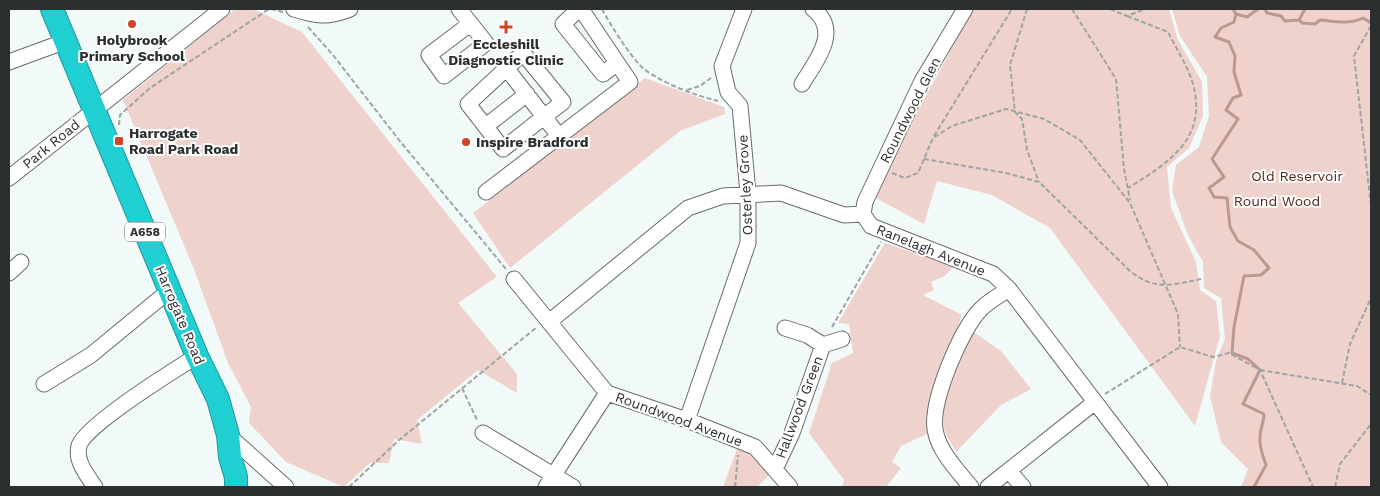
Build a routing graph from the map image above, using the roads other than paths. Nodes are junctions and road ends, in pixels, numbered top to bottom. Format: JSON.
{"nodes":[{"id":1,"x":52,"y":9,"type":"edge"},
{"id":2,"x":222,"y":9,"type":"edge"},
{"id":3,"x":350,"y":9,"type":"edge"},
{"id":4,"x":459,"y":9,"type":"edge"},
{"id":5,"x":580,"y":9,"type":"edge"},
{"id":6,"x":744,"y":9,"type":"edge"},
{"id":7,"x":813,"y":9,"type":"edge"},
{"id":8,"x":965,"y":9,"type":"edge"},
{"id":9,"x":289,"y":11,"type":"edge"},
{"id":10,"x":470,"y":24,"type":"dead end"},
{"id":11,"x":66,"y":41,"type":"junction"},
{"id":12,"x":9,"y":62,"type":"edge"},
{"id":13,"x":617,"y":63,"type":"junction"},
{"id":14,"x":507,"y":69,"type":"junction"},
{"id":15,"x":802,"y":84,"type":"dead end"},
{"id":16,"x":527,"y":94,"type":"junction"},
{"id":17,"x":94,"y":110,"type":"junction"},
{"id":18,"x":544,"y":117,"type":"junction"},
{"id":19,"x":486,"y":126,"type":"junction"},
{"id":20,"x":559,"y":136,"type":"junction"},
{"id":21,"x":9,"y":178,"type":"edge"},
{"id":22,"x":486,"y":192,"type":"dead end"},
{"id":23,"x":748,"y":194,"type":"junction"},
{"id":24,"x":863,"y":214,"type":"junction"},
{"id":25,"x":21,"y":262,"type":"dead end"},
{"id":26,"x":9,"y":273,"type":"edge"},
{"id":27,"x":514,"y":279,"type":"road end"},
{"id":28,"x":1009,"y":289,"type":"junction"},
{"id":29,"x":170,"y":290,"type":"junction"},
{"id":30,"x":548,"y":320,"type":"junction"},
{"id":31,"x":785,"y":328,"type":"dead end"},
{"id":32,"x":842,"y":339,"type":"dead end"},
{"id":33,"x":822,"y":345,"type":"junction"},
{"id":34,"x":197,"y":356,"type":"junction"},
{"id":35,"x":44,"y":384,"type":"dead end"},
{"id":36,"x":606,"y":393,"type":"junction"},
{"id":37,"x":1095,"y":402,"type":"junction"},
{"id":38,"x":687,"y":420,"type":"junction"},
{"id":39,"x":483,"y":433,"type":"road end"},
{"id":40,"x":228,"y":435,"type":"junction"},
{"id":41,"x":230,"y":457,"type":"junction"},
{"id":42,"x":775,"y":469,"type":"junction"},
{"id":43,"x":1009,"y":471,"type":"junction"},
{"id":44,"x":550,"y":481,"type":"edge"},
{"id":45,"x":95,"y":487,"type":"edge"},
{"id":46,"x":221,"y":487,"type":"edge"},
{"id":47,"x":236,"y":487,"type":"edge"},
{"id":48,"x":286,"y":487,"type":"edge"},
{"id":49,"x":573,"y":487,"type":"edge"},
{"id":50,"x":790,"y":487,"type":"edge"},
{"id":51,"x":971,"y":487,"type":"edge"},
{"id":52,"x":988,"y":487,"type":"edge"},
{"id":53,"x":1023,"y":487,"type":"edge"},
{"id":54,"x":1160,"y":487,"type":"edge"}],
"edges":[{"from":1,"to":11,"type":"highway","name":"Harrogate Road","number":"A658"},
{"from":2,"to":17,"type":"street","name":"Park Road"},
{"from":3,"to":9,"type":"street"},
{"from":4,"to":10,"type":"street"},
{"from":5,"to":13,"type":"street"},
{"from":5,"to":13,"type":"street"},
{"from":6,"to":23,"type":"street","name":"Osterley Grove"},
{"from":7,"to":15,"type":"street"},
{"from":8,"to":24,"type":"street","name":"Roundwood Glen"},
{"from":11,"to":12,"type":"street"},
{"from":11,"to":17,"type":"highway","name":"Harrogate Road","number":"A658"},
{"from":13,"to":20,"type":"street"},
{"from":14,"to":16,"type":"street"},
{"from":14,"to":18,"type":"street"},
{"from":14,"to":19,"type":"street"},
{"from":16,"to":18,"type":"street"},
{"from":16,"to":19,"type":"street"},
{"from":17,"to":21,"type":"street","name":"Park Road"},
{"from":17,"to":29,"type":"highway","name":"Harrogate Road","number":"A658"},
{"from":18,"to":19,"type":"street"},
{"from":18,"to":20,"type":"street"},
{"from":20,"to":22,"type":"street"},
{"from":23,"to":24,"type":"street","name":"Ranelagh Avenue"},
{"from":23,"to":30,"type":"street","name":"Ranelagh Avenue"},
{"from":23,"to":38,"type":"street","name":"Osterley Grove"},
{"from":24,"to":28,"type":"street","name":"Ranelagh Avenue"},
{"from":25,"to":26,"type":"street"},
{"from":27,"to":30,"type":"street","name":"Roundwood Avenue"},
{"from":28,"to":37,"type":"street","name":"Ranelagh Avenue"},
{"from":28,"to":51,"type":"street"},
{"from":29,"to":34,"type":"highway","name":"Harrogate Road","number":"A658"},
{"from":29,"to":35,"type":"street"},
{"from":30,"to":36,"type":"street","name":"Roundwood Avenue"},
{"from":31,"to":33,"type":"street","name":"Hallwood Green"},
{"from":32,"to":33,"type":"street","name":"Hallwood Green"},
{"from":33,"to":42,"type":"street","name":"Hallwood Green"},
{"from":34,"to":40,"type":"highway","name":"Harrogate Road","number":"A658"},
{"from":34,"to":45,"type":"street"},
{"from":36,"to":38,"type":"street","name":"Roundwood Avenue"},
{"from":36,"to":44,"type":"street"},
{"from":37,"to":43,"type":"street"},
{"from":37,"to":54,"type":"street","name":"Ranelagh Avenue"},
{"from":38,"to":42,"type":"street","name":"Roundwood Avenue"},
{"from":39,"to":44,"type":"street"},
{"from":40,"to":41,"type":"highway","name":"Harrogate Road","number":"A658"},
{"from":40,"to":48,"type":"street"},
{"from":41,"to":46,"type":"highway","name":"Harrogate Road","number":"A658"},
{"from":41,"to":47,"type":"highway","name":"Harrogate Road","number":"A658"},
{"from":42,"to":50,"type":"street","name":"Roundwood Avenue"},
{"from":43,"to":52,"type":"street"},
{"from":43,"to":53,"type":"street"},
{"from":44,"to":49,"type":"street"}]}
